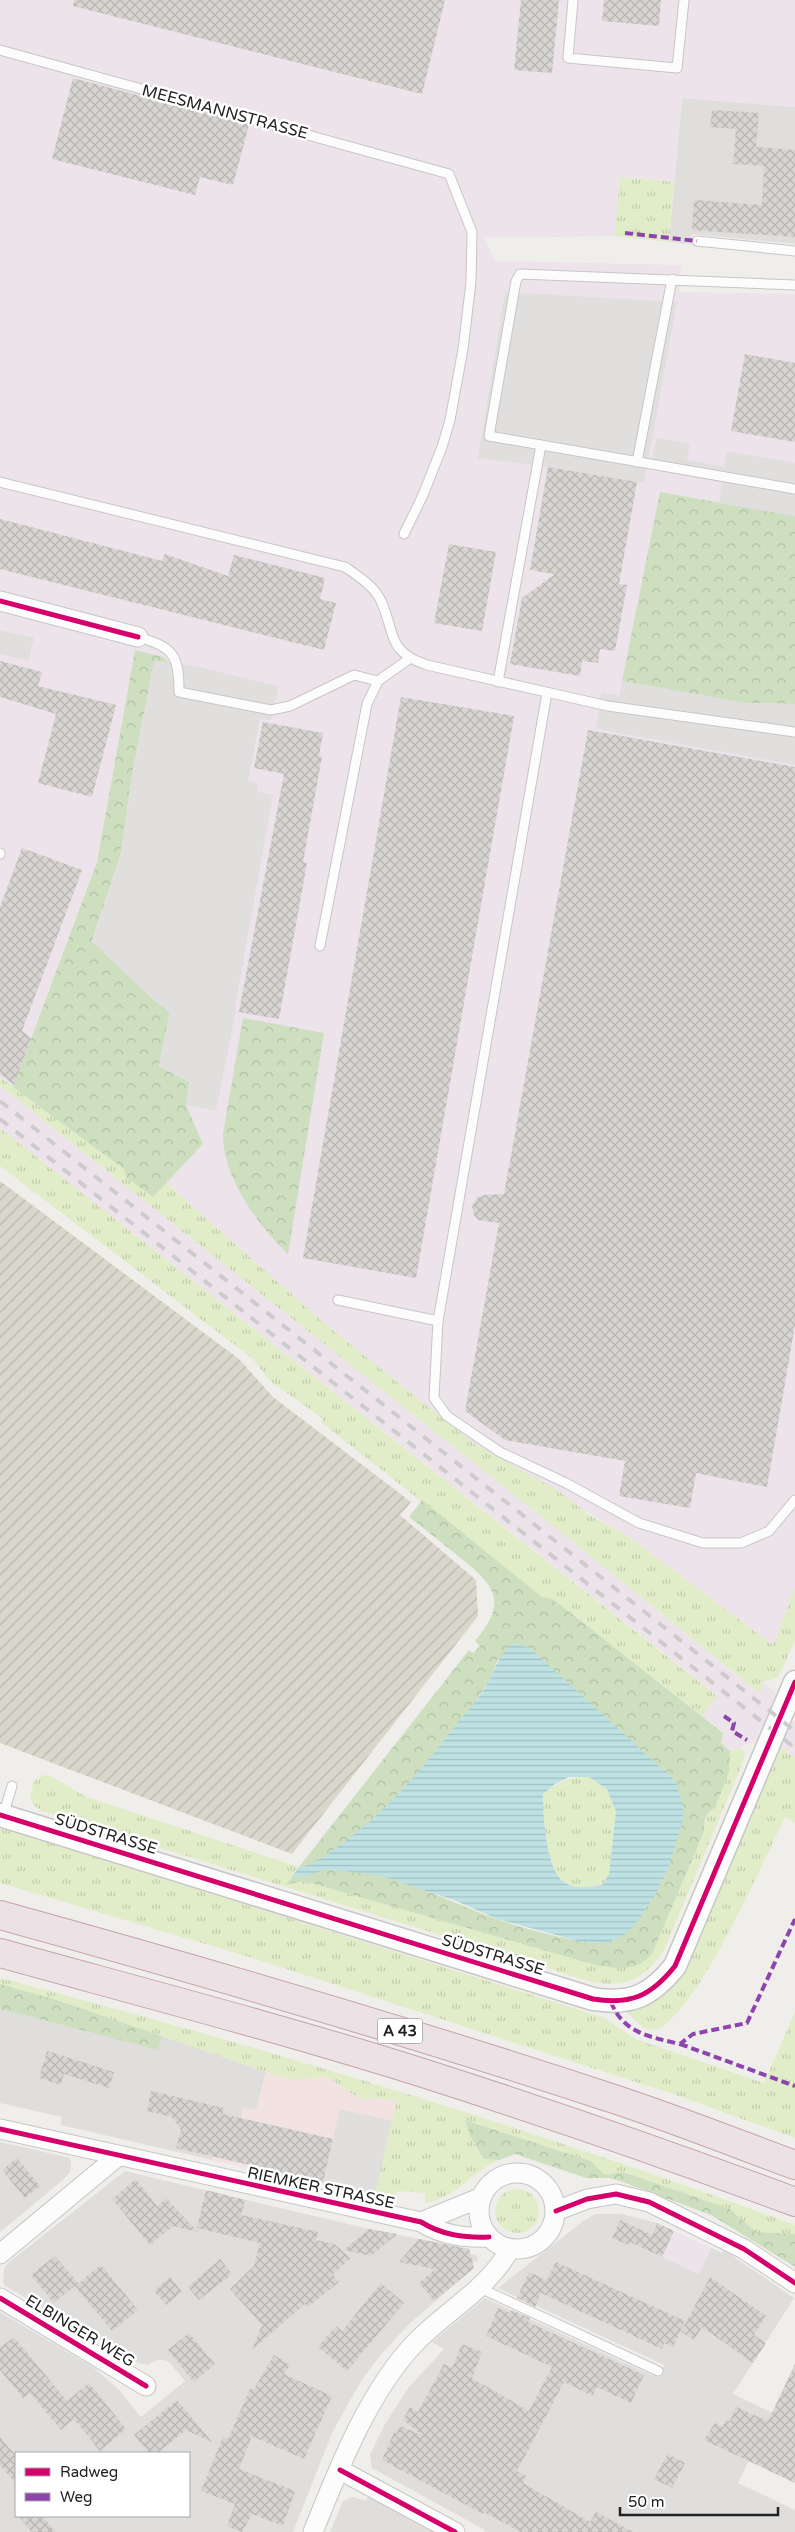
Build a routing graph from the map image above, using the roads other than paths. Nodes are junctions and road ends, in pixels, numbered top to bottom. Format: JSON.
{"nodes":[{"id":1,"x":573,"y":0,"type":"edge"},
{"id":2,"x":684,"y":0,"type":"edge"},
{"id":3,"x":0,"y":50,"type":"edge"},
{"id":4,"x":697,"y":241,"type":"dead end"},
{"id":5,"x":795,"y":251,"type":"edge"},
{"id":6,"x":672,"y":279,"type":"junction"},
{"id":7,"x":795,"y":285,"type":"edge"},
{"id":8,"x":541,"y":445,"type":"junction"},
{"id":9,"x":636,"y":462,"type":"junction"},
{"id":10,"x":0,"y":482,"type":"edge"},
{"id":11,"x":795,"y":488,"type":"edge"},
{"id":12,"x":404,"y":534,"type":"dead end"},
{"id":13,"x":0,"y":600,"type":"edge"},
{"id":14,"x":138,"y":637,"type":"joint"},
{"id":15,"x":409,"y":659,"type":"junction"},
{"id":16,"x":378,"y":681,"type":"junction"},
{"id":17,"x":498,"y":682,"type":"junction"},
{"id":18,"x":547,"y":693,"type":"junction"},
{"id":19,"x":795,"y":732,"type":"edge"},
{"id":20,"x":320,"y":946,"type":"dead end"},
{"id":21,"x":338,"y":1300,"type":"dead end"},
{"id":22,"x":438,"y":1321,"type":"junction"},
{"id":23,"x":795,"y":1500,"type":"edge"},
{"id":24,"x":795,"y":1682,"type":"edge"},
{"id":25,"x":12,"y":1786,"type":"dead end"},
{"id":26,"x":2,"y":1816,"type":"edge"},
{"id":27,"x":0,"y":1916,"type":"edge"},
{"id":28,"x":0,"y":1953,"type":"edge"},
{"id":29,"x":0,"y":2129,"type":"edge"},
{"id":30,"x":117,"y":2157,"type":"junction"},
{"id":31,"x":795,"y":2164,"type":"edge"},
{"id":32,"x":482,"y":2197,"type":"junction"},
{"id":33,"x":795,"y":2202,"type":"edge"},
{"id":34,"x":556,"y":2211,"type":"junction"},
{"id":35,"x":421,"y":2222,"type":"junction"},
{"id":36,"x":489,"y":2237,"type":"junction"},
{"id":37,"x":510,"y":2249,"type":"junction"},
{"id":38,"x":0,"y":2254,"type":"edge"},
{"id":39,"x":795,"y":2283,"type":"edge"},
{"id":40,"x":480,"y":2288,"type":"junction"},
{"id":41,"x":0,"y":2298,"type":"edge"},
{"id":42,"x":658,"y":2371,"type":"dead end"},
{"id":43,"x":146,"y":2386,"type":"dead end"},
{"id":44,"x":340,"y":2470,"type":"junction"},
{"id":45,"x":313,"y":2532,"type":"edge"},
{"id":46,"x":455,"y":2532,"type":"edge"}],
"edges":[{"from":1,"to":2,"type":"lane"},
{"from":3,"to":12,"type":"lane","name":"MEESMANNSTRASSE"},
{"from":4,"to":5,"type":"lane"},
{"from":6,"to":7,"type":"lane"},
{"from":6,"to":8,"type":"lane"},
{"from":6,"to":9,"type":"lane"},
{"from":8,"to":9,"type":"lane"},
{"from":8,"to":17,"type":"lane"},
{"from":9,"to":11,"type":"lane"},
{"from":10,"to":15,"type":"lane"},
{"from":13,"to":14,"type":"street"},
{"from":14,"to":16,"type":"lane"},
{"from":15,"to":16,"type":"lane"},
{"from":15,"to":17,"type":"lane"},
{"from":16,"to":20,"type":"lane"},
{"from":17,"to":18,"type":"lane"},
{"from":18,"to":19,"type":"lane"},
{"from":18,"to":22,"type":"lane"},
{"from":21,"to":22,"type":"lane"},
{"from":22,"to":23,"type":"lane"},
{"from":24,"to":26,"type":"street","name":"SÜDSTRASSE"},
{"from":25,"to":26,"type":"lane"},
{"from":27,"to":31,"type":"highway","number":"A 43"},
{"from":28,"to":33,"type":"highway","number":"A 43"},
{"from":29,"to":30,"type":"street","name":"RIEMKER STRASSE"},
{"from":30,"to":35,"type":"street","name":"RIEMKER STRASSE"},
{"from":30,"to":38,"type":"street"},
{"from":32,"to":34,"type":"street"},
{"from":32,"to":35,"type":"street"},
{"from":32,"to":36,"type":"street"},
{"from":34,"to":37,"type":"street"},
{"from":34,"to":39,"type":"street"},
{"from":35,"to":36,"type":"street","name":"RIEMKER STRASSE"},
{"from":36,"to":37,"type":"street"},
{"from":37,"to":40,"type":"street"},
{"from":40,"to":42,"type":"lane"},
{"from":40,"to":44,"type":"street"},
{"from":41,"to":43,"type":"street","name":"ELBINGER WEG"},
{"from":44,"to":45,"type":"street"},
{"from":44,"to":46,"type":"street"}]}
